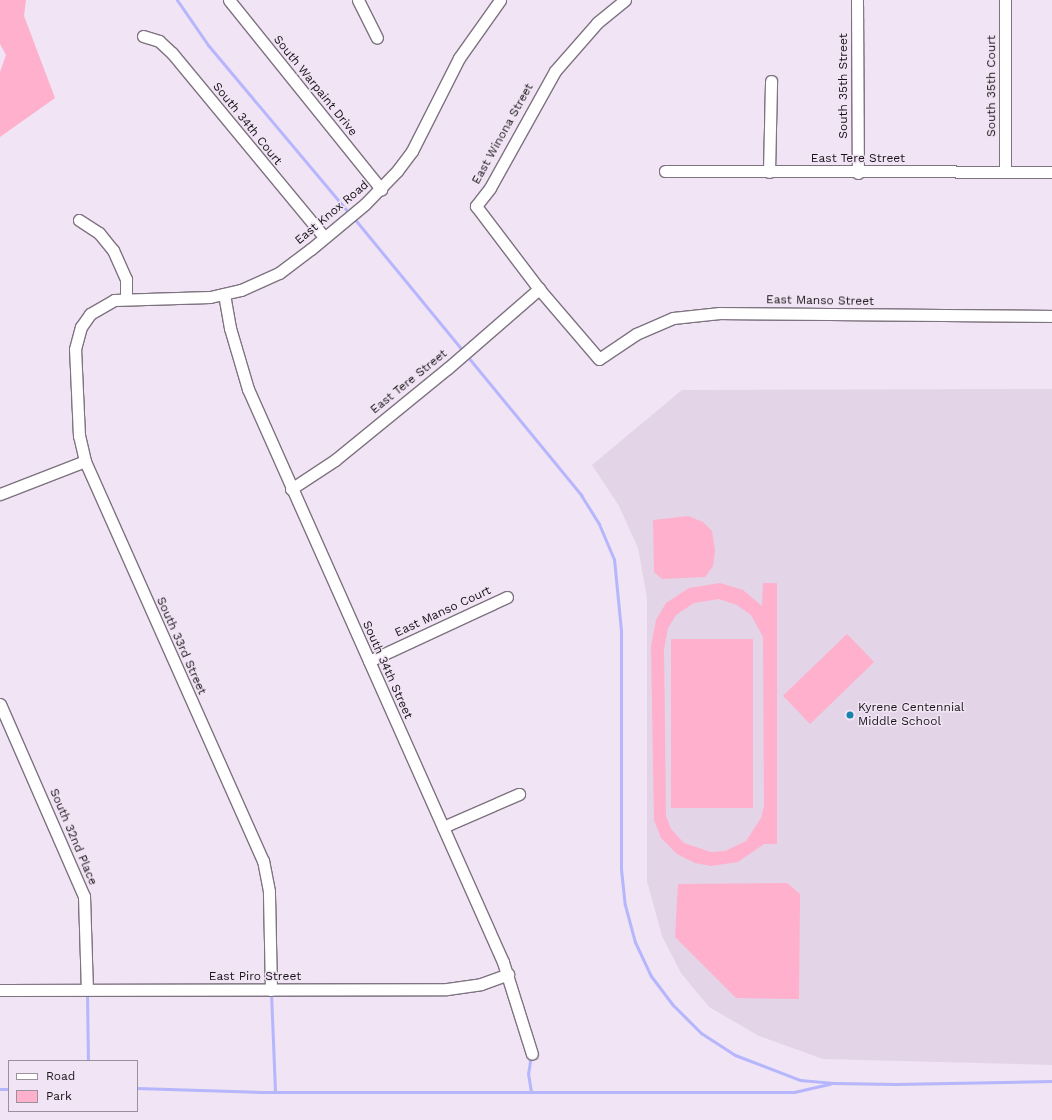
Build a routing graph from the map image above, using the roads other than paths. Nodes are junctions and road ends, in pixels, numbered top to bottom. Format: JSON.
{"nodes":[{"id":1,"x":229,"y":0,"type":"edge"},
{"id":2,"x":358,"y":0,"type":"edge"},
{"id":3,"x":500,"y":0,"type":"edge"},
{"id":4,"x":625,"y":0,"type":"edge"},
{"id":5,"x":857,"y":0,"type":"edge"},
{"id":6,"x":1005,"y":0,"type":"edge"},
{"id":7,"x":142,"y":36,"type":"dead end"},
{"id":8,"x":377,"y":38,"type":"dead end"},
{"id":9,"x":771,"y":81,"type":"dead end"},
{"id":10,"x":664,"y":171,"type":"dead end"},
{"id":11,"x":769,"y":172,"type":"junction"},
{"id":12,"x":1005,"y":172,"type":"junction"},
{"id":13,"x":1052,"y":172,"type":"edge"},
{"id":14,"x":858,"y":173,"type":"junction"},
{"id":15,"x":381,"y":189,"type":"junction"},
{"id":16,"x":78,"y":220,"type":"dead end"},
{"id":17,"x":324,"y":237,"type":"junction"},
{"id":18,"x":539,"y":289,"type":"junction"},
{"id":19,"x":224,"y":294,"type":"junction"},
{"id":20,"x":126,"y":298,"type":"junction"},
{"id":21,"x":90,"y":314,"type":"joint"},
{"id":22,"x":1052,"y":316,"type":"edge"},
{"id":23,"x":85,"y":461,"type":"junction"},
{"id":24,"x":291,"y":489,"type":"junction"},
{"id":25,"x":0,"y":494,"type":"edge"},
{"id":26,"x":507,"y":597,"type":"dead end"},
{"id":27,"x":369,"y":661,"type":"junction"},
{"id":28,"x":0,"y":704,"type":"edge"},
{"id":29,"x":519,"y":794,"type":"dead end"},
{"id":30,"x":443,"y":827,"type":"junction"},
{"id":31,"x":508,"y":974,"type":"junction"},
{"id":32,"x":87,"y":989,"type":"junction"},
{"id":33,"x":0,"y":990,"type":"edge"},
{"id":34,"x":271,"y":990,"type":"junction"},
{"id":35,"x":532,"y":1054,"type":"dead end"}],
"edges":[{"from":1,"to":15,"type":"street","name":"South Warpaint Drive"},
{"from":2,"to":8,"type":"street"},
{"from":3,"to":15,"type":"street","name":"East Knox Road"},
{"from":4,"to":18,"type":"street","name":"East Winona Street"},
{"from":5,"to":14,"type":"street","name":"South 35th Street"},
{"from":6,"to":12,"type":"street","name":"South 35th Court"},
{"from":7,"to":17,"type":"street","name":"South 34th Court"},
{"from":9,"to":11,"type":"street"},
{"from":10,"to":11,"type":"street","name":"East Tere Street"},
{"from":11,"to":14,"type":"street","name":"East Tere Street"},
{"from":12,"to":13,"type":"street","name":"East Tere Street"},
{"from":12,"to":14,"type":"street","name":"East Tere Street"},
{"from":15,"to":17,"type":"street","name":"East Knox Road"},
{"from":16,"to":20,"type":"street"},
{"from":17,"to":19,"type":"street","name":"East Knox Road"},
{"from":18,"to":22,"type":"street","name":"East Manso Street"},
{"from":18,"to":24,"type":"street","name":"East Tere Street"},
{"from":19,"to":20,"type":"street","name":"East Knox Road"},
{"from":19,"to":24,"type":"street","name":"South 34th Street"},
{"from":20,"to":21,"type":"street","name":"East Knox Road"},
{"from":21,"to":23,"type":"street","name":"South 33rd Street"},
{"from":23,"to":25,"type":"street"},
{"from":23,"to":34,"type":"street","name":"South 33rd Street"},
{"from":24,"to":27,"type":"street","name":"South 34th Street"},
{"from":26,"to":27,"type":"street","name":"East Manso Court"},
{"from":27,"to":30,"type":"street","name":"South 34th Street"},
{"from":28,"to":32,"type":"street","name":"South 32nd Place"},
{"from":29,"to":30,"type":"street"},
{"from":30,"to":31,"type":"street","name":"South 34th Street"},
{"from":31,"to":34,"type":"street","name":"East Piro Street"},
{"from":31,"to":35,"type":"street","name":"South 34th Street"},
{"from":32,"to":33,"type":"street","name":"East Piro Street"},
{"from":32,"to":34,"type":"street","name":"East Piro Street"}]}
